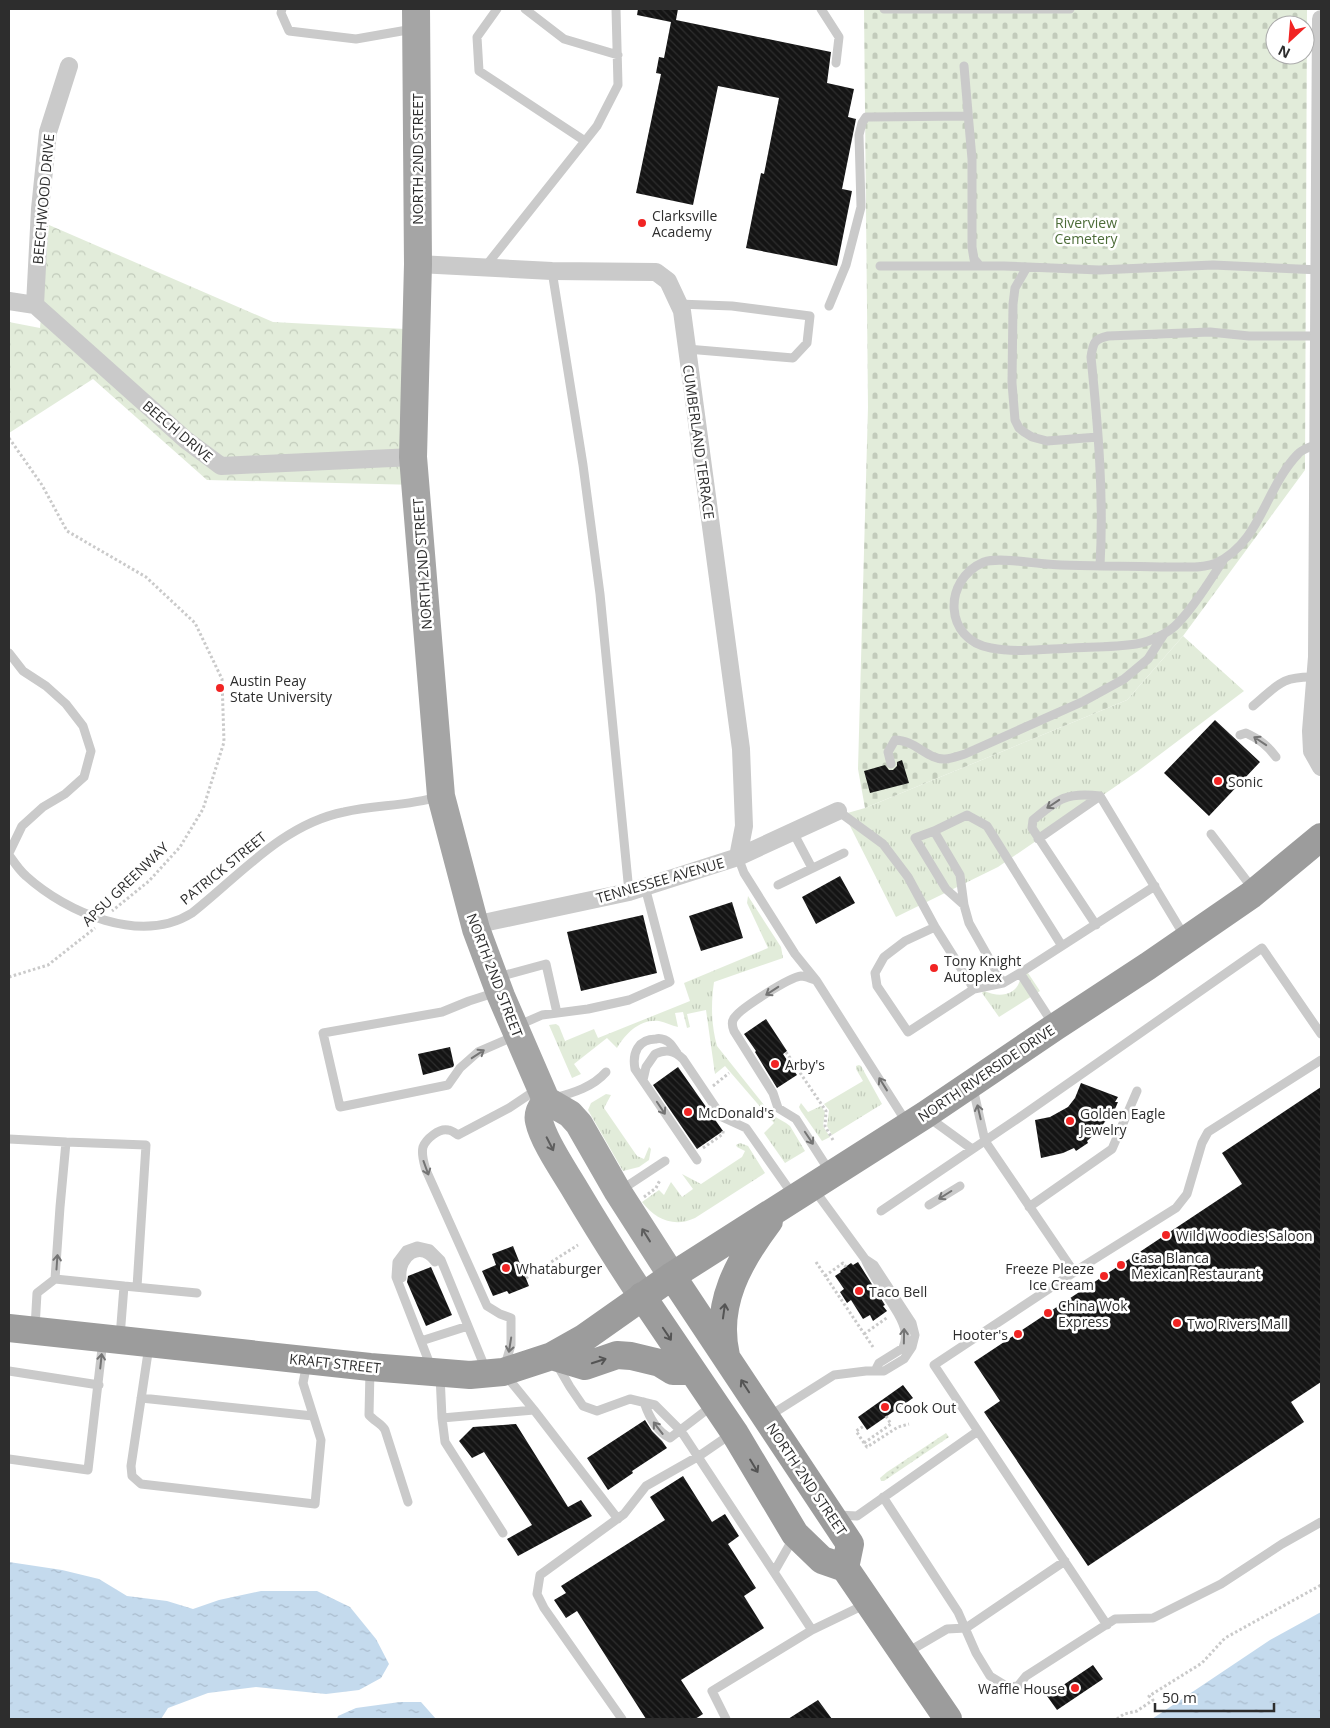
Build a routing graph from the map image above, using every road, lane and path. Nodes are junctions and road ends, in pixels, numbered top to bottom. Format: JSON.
{"nodes":[{"id":1,"x":282,"y":9,"type":"edge"},
{"id":2,"x":497,"y":9,"type":"edge"},
{"id":3,"x":526,"y":9,"type":"edge"},
{"id":4,"x":616,"y":9,"type":"edge"},
{"id":5,"x":821,"y":9,"type":"edge"},
{"id":6,"x":884,"y":9,"type":"edge"},
{"id":7,"x":1070,"y":9,"type":"edge"},
{"id":8,"x":416,"y":19,"type":"edge"},
{"id":9,"x":1321,"y":19,"type":"edge"},
{"id":10,"x":618,"y":55,"type":"junction"},
{"id":11,"x":836,"y":63,"type":"dead end"},
{"id":12,"x":69,"y":66,"type":"dead end"},
{"id":13,"x":964,"y":66,"type":"dead end"},
{"id":14,"x":968,"y":116,"type":"junction"},
{"id":15,"x":585,"y":141,"type":"junction"},
{"id":16,"x":418,"y":264,"type":"junction"},
{"id":17,"x":880,"y":266,"type":"dead end"},
{"id":18,"x":980,"y":266,"type":"junction"},
{"id":19,"x":1026,"y":267,"type":"junction"},
{"id":20,"x":484,"y":268,"type":"junction"},
{"id":21,"x":1320,"y":270,"type":"junction"},
{"id":22,"x":552,"y":271,"type":"junction"},
{"id":23,"x":9,"y":301,"type":"edge"},
{"id":24,"x":678,"y":304,"type":"junction"},
{"id":25,"x":35,"y":305,"type":"junction"},
{"id":26,"x":829,"y":306,"type":"dead end"},
{"id":27,"x":1319,"y":336,"type":"junction"},
{"id":28,"x":687,"y":349,"type":"junction"},
{"id":29,"x":1320,"y":369,"type":"edge"},
{"id":30,"x":1098,"y":437,"type":"junction"},
{"id":31,"x":9,"y":438,"type":"edge"},
{"id":32,"x":1318,"y":444,"type":"junction"},
{"id":33,"x":414,"y":457,"type":"junction"},
{"id":34,"x":1224,"y":559,"type":"junction"},
{"id":35,"x":1100,"y":566,"type":"junction"},
{"id":36,"x":1164,"y":634,"type":"junction"},
{"id":37,"x":9,"y":653,"type":"edge"},
{"id":38,"x":1315,"y":677,"type":"junction"},
{"id":39,"x":1253,"y":706,"type":"dead end"},
{"id":40,"x":1240,"y":735,"type":"dead end"},
{"id":41,"x":1276,"y":757,"type":"dead end"},
{"id":42,"x":891,"y":764,"type":"dead end"},
{"id":43,"x":1321,"y":767,"type":"edge"},
{"id":44,"x":441,"y":796,"type":"junction"},
{"id":45,"x":1100,"y":796,"type":"junction"},
{"id":46,"x":838,"y":811,"type":"joint"},
{"id":47,"x":934,"y":831,"type":"junction"},
{"id":48,"x":793,"y":832,"type":"junction"},
{"id":49,"x":1211,"y":834,"type":"dead end"},
{"id":50,"x":1321,"y":837,"type":"edge"},
{"id":51,"x":1038,"y":839,"type":"junction"},
{"id":52,"x":844,"y":853,"type":"dead end"},
{"id":53,"x":9,"y":854,"type":"edge"},
{"id":54,"x":738,"y":857,"type":"junction"},
{"id":55,"x":812,"y":868,"type":"junction"},
{"id":56,"x":778,"y":885,"type":"dead end"},
{"id":57,"x":1155,"y":886,"type":"junction"},
{"id":58,"x":637,"y":890,"type":"junction"},
{"id":59,"x":1255,"y":891,"type":"junction"},
{"id":60,"x":964,"y":905,"type":"junction"},
{"id":61,"x":103,"y":918,"type":"junction"},
{"id":62,"x":1096,"y":925,"type":"junction"},
{"id":63,"x":935,"y":927,"type":"junction"},
{"id":64,"x":476,"y":929,"type":"junction"},
{"id":65,"x":1186,"y":940,"type":"junction"},
{"id":66,"x":1062,"y":946,"type":"junction"},
{"id":67,"x":1020,"y":973,"type":"junction"},
{"id":68,"x":9,"y":977,"type":"edge"},
{"id":69,"x":816,"y":980,"type":"junction"},
{"id":70,"x":1003,"y":983,"type":"junction"},
{"id":71,"x":497,"y":984,"type":"junction"},
{"id":72,"x":974,"y":989,"type":"junction"},
{"id":73,"x":557,"y":1013,"type":"junction"},
{"id":74,"x":1055,"y":1027,"type":"junction"},
{"id":75,"x":516,"y":1031,"type":"junction"},
{"id":76,"x":1321,"y":1034,"type":"edge"},
{"id":77,"x":786,"y":1052,"type":"dead end"},
{"id":78,"x":677,"y":1053,"type":"junction"},
{"id":79,"x":1321,"y":1060,"type":"edge"},
{"id":80,"x":606,"y":1072,"type":"dead end"},
{"id":81,"x":643,"y":1080,"type":"junction"},
{"id":82,"x":972,"y":1082,"type":"junction"},
{"id":83,"x":1137,"y":1091,"type":"dead end"},
{"id":84,"x":543,"y":1094,"type":"junction"},
{"id":85,"x":917,"y":1120,"type":"junction"},
{"id":86,"x":9,"y":1139,"type":"edge"},
{"id":87,"x":833,"y":1140,"type":"dead end"},
{"id":88,"x":985,"y":1141,"type":"junction"},
{"id":89,"x":66,"y":1142,"type":"junction"},
{"id":90,"x":972,"y":1150,"type":"junction"},
{"id":91,"x":697,"y":1160,"type":"dead end"},
{"id":92,"x":665,"y":1161,"type":"dead end"},
{"id":93,"x":960,"y":1186,"type":"dead end"},
{"id":94,"x":618,"y":1192,"type":"junction"},
{"id":95,"x":804,"y":1192,"type":"junction"},
{"id":96,"x":929,"y":1205,"type":"dead end"},
{"id":97,"x":1029,"y":1207,"type":"junction"},
{"id":98,"x":881,"y":1211,"type":"dead end"},
{"id":99,"x":578,"y":1245,"type":"dead end"},
{"id":100,"x":865,"y":1259,"type":"junction"},
{"id":101,"x":816,"y":1262,"type":"dead end"},
{"id":102,"x":846,"y":1267,"type":"dead end"},
{"id":103,"x":1074,"y":1272,"type":"junction"},
{"id":104,"x":672,"y":1276,"type":"junction"},
{"id":105,"x":825,"y":1276,"type":"junction"},
{"id":106,"x":526,"y":1278,"type":"dead end"},
{"id":107,"x":55,"y":1279,"type":"junction"},
{"id":108,"x":124,"y":1286,"type":"junction"},
{"id":109,"x":137,"y":1287,"type":"junction"},
{"id":110,"x":197,"y":1293,"type":"dead end"},
{"id":111,"x":642,"y":1296,"type":"junction"},
{"id":112,"x":896,"y":1312,"type":"junction"},
{"id":113,"x":468,"y":1326,"type":"junction"},
{"id":114,"x":22,"y":1329,"type":"edge"},
{"id":115,"x":864,"y":1334,"type":"junction"},
{"id":116,"x":420,"y":1338,"type":"junction"},
{"id":117,"x":112,"y":1339,"type":"junction"},
{"id":118,"x":149,"y":1342,"type":"junction"},
{"id":119,"x":873,"y":1347,"type":"dead end"},
{"id":120,"x":552,"y":1356,"type":"junction"},
{"id":121,"x":727,"y":1359,"type":"junction"},
{"id":122,"x":307,"y":1360,"type":"junction"},
{"id":123,"x":370,"y":1367,"type":"junction"},
{"id":124,"x":9,"y":1371,"type":"edge"},
{"id":125,"x":692,"y":1371,"type":"junction"},
{"id":126,"x":875,"y":1371,"type":"junction"},
{"id":127,"x":436,"y":1372,"type":"junction"},
{"id":128,"x":495,"y":1372,"type":"junction"},
{"id":129,"x":99,"y":1385,"type":"junction"},
{"id":130,"x":141,"y":1398,"type":"junction"},
{"id":131,"x":644,"y":1402,"type":"junction"},
{"id":132,"x":714,"y":1404,"type":"junction"},
{"id":133,"x":534,"y":1410,"type":"junction"},
{"id":134,"x":313,"y":1416,"type":"junction"},
{"id":135,"x":886,"y":1416,"type":"dead end"},
{"id":136,"x":442,"y":1418,"type":"junction"},
{"id":137,"x":766,"y":1418,"type":"junction"},
{"id":138,"x":909,"y":1424,"type":"dead end"},
{"id":139,"x":864,"y":1426,"type":"dead end"},
{"id":140,"x":681,"y":1431,"type":"junction"},
{"id":141,"x":978,"y":1431,"type":"junction"},
{"id":142,"x":734,"y":1432,"type":"junction"},
{"id":143,"x":864,"y":1443,"type":"junction"},
{"id":144,"x":699,"y":1456,"type":"junction"},
{"id":145,"x":9,"y":1459,"type":"edge"},
{"id":146,"x":883,"y":1497,"type":"junction"},
{"id":147,"x":408,"y":1502,"type":"dead end"},
{"id":148,"x":831,"y":1515,"type":"junction"},
{"id":149,"x":618,"y":1519,"type":"junction"},
{"id":150,"x":1321,"y":1522,"type":"edge"},
{"id":151,"x":503,"y":1533,"type":"dead end"},
{"id":152,"x":795,"y":1534,"type":"junction"},
{"id":153,"x":1065,"y":1561,"type":"junction"},
{"id":154,"x":845,"y":1568,"type":"junction"},
{"id":155,"x":774,"y":1572,"type":"junction"},
{"id":156,"x":1321,"y":1585,"type":"edge"},
{"id":157,"x":868,"y":1602,"type":"junction"},
{"id":158,"x":1107,"y":1625,"type":"junction"},
{"id":159,"x":966,"y":1628,"type":"junction"},
{"id":160,"x":812,"y":1630,"type":"junction"},
{"id":161,"x":904,"y":1655,"type":"junction"},
{"id":162,"x":622,"y":1719,"type":"edge"},
{"id":163,"x":726,"y":1719,"type":"edge"},
{"id":164,"x":948,"y":1719,"type":"edge"},
{"id":165,"x":1117,"y":1719,"type":"edge"}],
"edges":[{"from":1,"to":8,"type":"lane"},
{"from":2,"to":15,"type":"lane"},
{"from":3,"to":10,"type":"lane"},
{"from":4,"to":10,"type":"lane"},
{"from":5,"to":11,"type":"lane"},
{"from":6,"to":7,"type":"lane"},
{"from":8,"to":16,"type":"main road","name":"NORTH 2ND STREET"},
{"from":9,"to":21,"type":"street"},
{"from":10,"to":15,"type":"lane"},
{"from":12,"to":25,"type":"street","name":"BEECHWOOD DRIVE"},
{"from":13,"to":14,"type":"lane"},
{"from":14,"to":18,"type":"lane"},
{"from":14,"to":26,"type":"lane"},
{"from":15,"to":20,"type":"lane"},
{"from":16,"to":20,"type":"street","name":"CUMBERLAND TERRACE"},
{"from":16,"to":33,"type":"main road","name":"NORTH 2ND STREET"},
{"from":17,"to":18,"type":"lane"},
{"from":18,"to":19,"type":"lane"},
{"from":19,"to":21,"type":"lane"},
{"from":19,"to":30,"type":"lane"},
{"from":20,"to":22,"type":"street","name":"CUMBERLAND TERRACE"},
{"from":21,"to":27,"type":"street"},
{"from":22,"to":24,"type":"street","name":"CUMBERLAND TERRACE"},
{"from":22,"to":58,"type":"lane"},
{"from":23,"to":25,"type":"street"},
{"from":24,"to":28,"type":"street","name":"CUMBERLAND TERRACE"},
{"from":24,"to":28,"type":"lane"},
{"from":25,"to":33,"type":"street","name":"BEECH DRIVE"},
{"from":27,"to":29,"type":"street"},
{"from":27,"to":30,"type":"lane"},
{"from":28,"to":54,"type":"street","name":"CUMBERLAND TERRACE"},
{"from":29,"to":32,"type":"street"},
{"from":30,"to":35,"type":"lane"},
{"from":31,"to":61,"type":"path","name":"APSU GREENWAY"},
{"from":32,"to":34,"type":"lane"},
{"from":32,"to":38,"type":"street"},
{"from":33,"to":44,"type":"main road","name":"NORTH 2ND STREET"},
{"from":34,"to":35,"type":"lane"},
{"from":34,"to":36,"type":"lane"},
{"from":35,"to":36,"type":"lane"},
{"from":36,"to":42,"type":"lane"},
{"from":37,"to":53,"type":"lane","name":"PATRICK STREET"},
{"from":38,"to":39,"type":"lane"},
{"from":38,"to":43,"type":"street"},
{"from":41,"to":40,"type":"lane","one_way":true},
{"from":44,"to":61,"type":"lane","name":"PATRICK STREET"},
{"from":44,"to":64,"type":"main road","name":"NORTH 2ND STREET"},
{"from":45,"to":51,"type":"lane"},
{"from":45,"to":51,"type":"lane","one_way":true},
{"from":45,"to":57,"type":"lane"},
{"from":46,"to":48,"type":"street","name":"TENNESSEE AVENUE"},
{"from":46,"to":63,"type":"lane"},
{"from":47,"to":60,"type":"lane"},
{"from":47,"to":60,"type":"lane"},
{"from":47,"to":66,"type":"lane"},
{"from":48,"to":54,"type":"street","name":"TENNESSEE AVENUE"},
{"from":48,"to":55,"type":"lane"},
{"from":49,"to":59,"type":"lane"},
{"from":50,"to":59,"type":"highway","name":"NORTH RIVERSIDE DRIVE"},
{"from":51,"to":62,"type":"lane"},
{"from":52,"to":55,"type":"lane"},
{"from":53,"to":61,"type":"lane","name":"PATRICK STREET"},
{"from":54,"to":58,"type":"street","name":"TENNESSEE AVENUE"},
{"from":54,"to":69,"type":"lane"},
{"from":55,"to":56,"type":"lane"},
{"from":57,"to":62,"type":"lane"},
{"from":57,"to":65,"type":"lane"},
{"from":58,"to":64,"type":"street","name":"TENNESSEE AVENUE"},
{"from":58,"to":73,"type":"lane"},
{"from":59,"to":65,"type":"highway","name":"NORTH RIVERSIDE DRIVE"},
{"from":60,"to":70,"type":"lane"},
{"from":61,"to":68,"type":"path","name":"APSU GREENWAY"},
{"from":62,"to":66,"type":"lane"},
{"from":63,"to":72,"type":"lane"},
{"from":63,"to":72,"type":"lane"},
{"from":64,"to":71,"type":"main road","name":"NORTH 2ND STREET"},
{"from":65,"to":74,"type":"highway","name":"NORTH RIVERSIDE DRIVE"},
{"from":66,"to":67,"type":"lane"},
{"from":67,"to":70,"type":"lane"},
{"from":67,"to":74,"type":"lane"},
{"from":85,"to":69,"type":"lane","one_way":true},
{"from":69,"to":95,"type":"lane","one_way":true},
{"from":70,"to":72,"type":"lane"},
{"from":71,"to":73,"type":"lane"},
{"from":71,"to":75,"type":"main road","name":"NORTH 2ND STREET"},
{"from":71,"to":75,"type":"lane","one_way":true},
{"from":73,"to":75,"type":"lane"},
{"from":74,"to":82,"type":"highway","name":"NORTH RIVERSIDE DRIVE"},
{"from":75,"to":84,"type":"main road","name":"NORTH 2ND STREET"},
{"from":76,"to":88,"type":"lane"},
{"from":77,"to":87,"type":"path"},
{"from":78,"to":81,"type":"lane"},
{"from":78,"to":81,"type":"lane"},
{"from":78,"to":95,"type":"lane"},
{"from":79,"to":103,"type":"lane"},
{"from":80,"to":84,"type":"lane"},
{"from":81,"to":91,"type":"lane","one_way":true},
{"from":82,"to":85,"type":"highway","name":"NORTH RIVERSIDE DRIVE"},
{"from":88,"to":82,"type":"lane","one_way":true},
{"from":83,"to":97,"type":"lane"},
{"from":84,"to":94,"type":"main road","name":"NORTH 2ND STREET"},
{"from":84,"to":111,"type":"main road","one_way":true},
{"from":84,"to":128,"type":"lane","one_way":true},
{"from":85,"to":90,"type":"lane"},
{"from":85,"to":95,"type":"highway","name":"NORTH RIVERSIDE DRIVE"},
{"from":86,"to":89,"type":"lane"},
{"from":88,"to":90,"type":"lane"},
{"from":88,"to":97,"type":"lane"},
{"from":107,"to":89,"type":"lane","one_way":true},
{"from":89,"to":109,"type":"lane"},
{"from":90,"to":98,"type":"lane"},
{"from":92,"to":94,"type":"lane"},
{"from":93,"to":96,"type":"lane","one_way":true},
{"from":104,"to":94,"type":"main road","name":"NORTH 2ND STREET","one_way":true},
{"from":95,"to":100,"type":"lane"},
{"from":95,"to":104,"type":"highway","name":"NORTH RIVERSIDE DRIVE"},
{"from":121,"to":95,"type":"highway","one_way":true},
{"from":97,"to":103,"type":"lane"},
{"from":99,"to":106,"type":"path"},
{"from":100,"to":112,"type":"lane"},
{"from":100,"to":126,"type":"lane"},
{"from":101,"to":105,"type":"path"},
{"from":102,"to":105,"type":"path"},
{"from":103,"to":141,"type":"lane"},
{"from":104,"to":111,"type":"highway","name":"NORTH RIVERSIDE DRIVE"},
{"from":104,"to":121,"type":"highway","name":"NORTH 2ND STREET"},
{"from":105,"to":115,"type":"path"},
{"from":107,"to":108,"type":"lane"},
{"from":107,"to":114,"type":"lane"},
{"from":108,"to":109,"type":"lane"},
{"from":108,"to":117,"type":"lane"},
{"from":109,"to":110,"type":"lane"},
{"from":111,"to":120,"type":"highway","name":"KRAFT STREET"},
{"from":111,"to":125,"type":"highway","one_way":true},
{"from":112,"to":115,"type":"path"},
{"from":126,"to":112,"type":"lane","one_way":true},
{"from":113,"to":116,"type":"lane"},
{"from":113,"to":116,"type":"lane"},
{"from":113,"to":128,"type":"lane"},
{"from":114,"to":117,"type":"highway","name":"KRAFT STREET"},
{"from":115,"to":119,"type":"path"},
{"from":116,"to":127,"type":"lane"},
{"from":117,"to":118,"type":"highway","name":"KRAFT STREET"},
{"from":129,"to":117,"type":"lane","one_way":true},
{"from":118,"to":122,"type":"highway","name":"KRAFT STREET"},
{"from":118,"to":130,"type":"lane"},
{"from":120,"to":125,"type":"highway","one_way":true},
{"from":120,"to":128,"type":"highway","name":"KRAFT STREET"},
{"from":120,"to":131,"type":"lane"},
{"from":137,"to":121,"type":"highway","name":"NORTH 2ND STREET","one_way":true},
{"from":122,"to":123,"type":"highway","name":"KRAFT STREET"},
{"from":122,"to":134,"type":"lane"},
{"from":123,"to":127,"type":"highway","name":"KRAFT STREET"},
{"from":123,"to":147,"type":"lane"},
{"from":124,"to":129,"type":"lane"},
{"from":125,"to":132,"type":"highway"},
{"from":126,"to":137,"type":"lane"},
{"from":127,"to":128,"type":"highway","name":"KRAFT STREET"},
{"from":127,"to":136,"type":"lane"},
{"from":128,"to":133,"type":"lane"},
{"from":129,"to":145,"type":"lane"},
{"from":130,"to":134,"type":"lane"},
{"from":130,"to":134,"type":"lane"},
{"from":131,"to":140,"type":"lane"},
{"from":140,"to":131,"type":"lane","one_way":true},
{"from":132,"to":140,"type":"lane"},
{"from":132,"to":142,"type":"highway"},
{"from":133,"to":136,"type":"lane"},
{"from":133,"to":149,"type":"lane"},
{"from":135,"to":143,"type":"path"},
{"from":136,"to":151,"type":"lane"},
{"from":137,"to":148,"type":"highway","name":"NORTH 2ND STREET"},
{"from":138,"to":143,"type":"path"},
{"from":139,"to":143,"type":"path"},
{"from":140,"to":144,"type":"lane"},
{"from":141,"to":146,"type":"lane"},
{"from":141,"to":153,"type":"lane"},
{"from":142,"to":144,"type":"lane"},
{"from":142,"to":152,"type":"highway","one_way":true},
{"from":144,"to":149,"type":"lane"},
{"from":144,"to":155,"type":"lane"},
{"from":146,"to":148,"type":"lane"},
{"from":146,"to":159,"type":"lane"},
{"from":148,"to":154,"type":"highway","name":"NORTH 2ND STREET"},
{"from":149,"to":162,"type":"lane"},
{"from":150,"to":158,"type":"lane"},
{"from":152,"to":154,"type":"highway"},
{"from":152,"to":155,"type":"lane"},
{"from":153,"to":158,"type":"lane"},
{"from":153,"to":159,"type":"lane"},
{"from":154,"to":157,"type":"highway"},
{"from":155,"to":160,"type":"lane"},
{"from":156,"to":165,"type":"path"},
{"from":157,"to":160,"type":"lane"},
{"from":157,"to":161,"type":"highway"},
{"from":158,"to":159,"type":"lane"},
{"from":159,"to":161,"type":"lane"},
{"from":160,"to":163,"type":"lane"},
{"from":161,"to":164,"type":"highway"}]}
